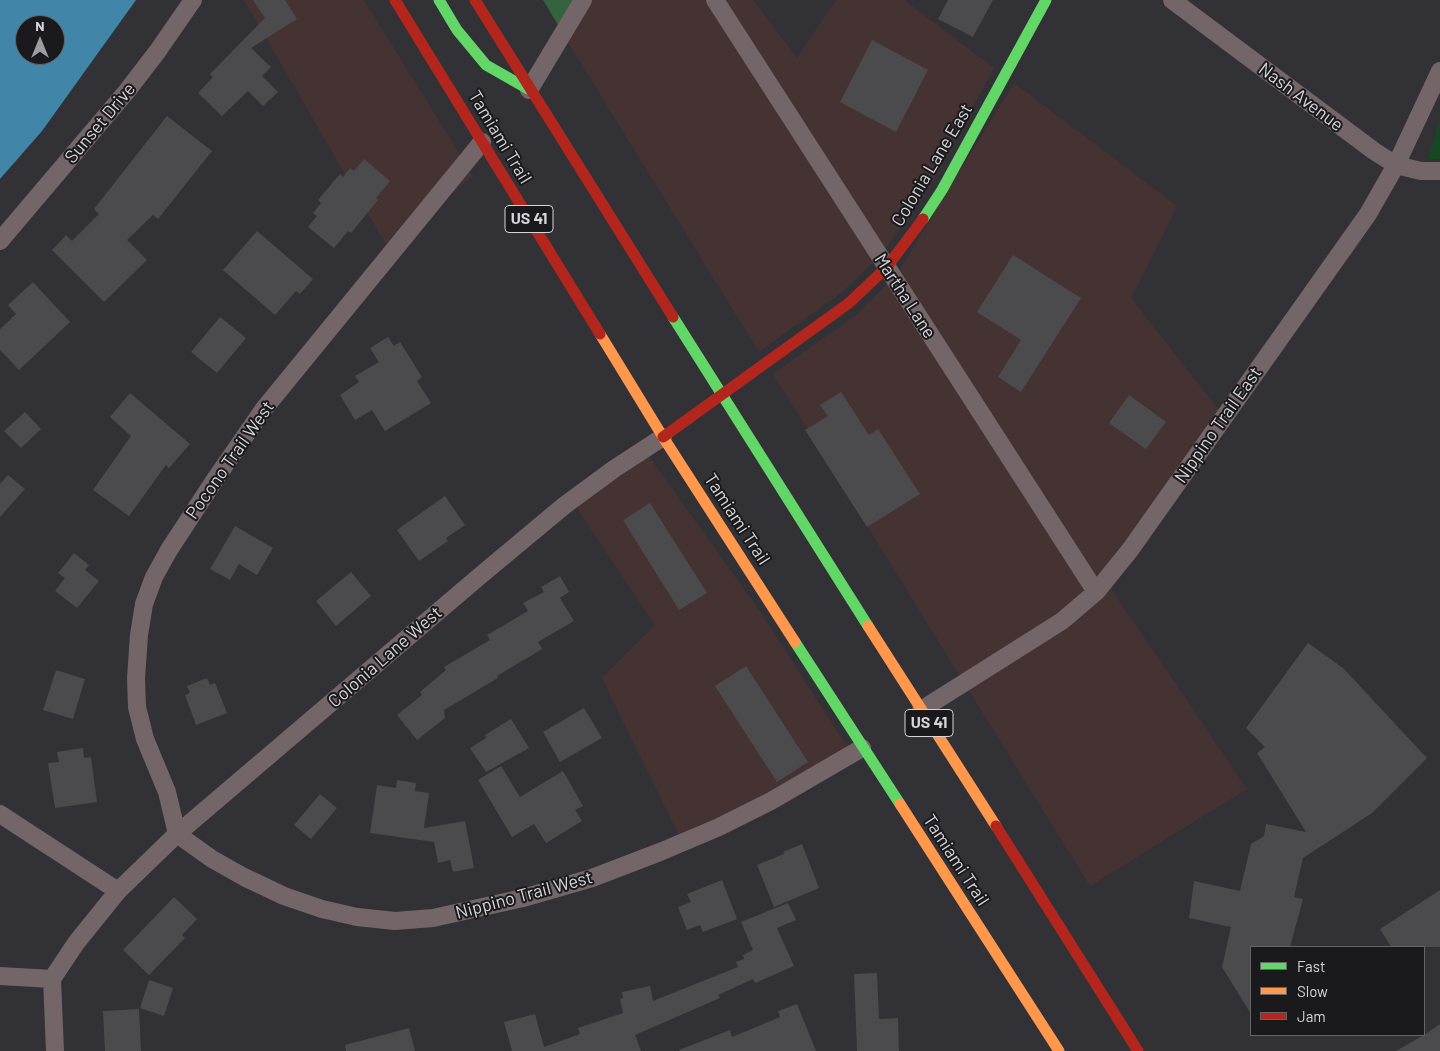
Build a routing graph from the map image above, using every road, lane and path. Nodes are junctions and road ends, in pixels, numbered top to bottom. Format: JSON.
{"nodes":[{"id":1,"x":193,"y":0,"type":"edge"},
{"id":2,"x":396,"y":0,"type":"edge"},
{"id":3,"x":439,"y":0,"type":"edge"},
{"id":4,"x":475,"y":0,"type":"edge"},
{"id":5,"x":583,"y":0,"type":"edge"},
{"id":6,"x":715,"y":0,"type":"edge"},
{"id":7,"x":1046,"y":0,"type":"edge"},
{"id":8,"x":1172,"y":0,"type":"edge"},
{"id":9,"x":1440,"y":71,"type":"edge"},
{"id":10,"x":529,"y":90,"type":"junction"},
{"id":11,"x":482,"y":142,"type":"junction"},
{"id":12,"x":1396,"y":165,"type":"junction"},
{"id":13,"x":1440,"y":171,"type":"edge"},
{"id":14,"x":0,"y":241,"type":"edge"},
{"id":15,"x":886,"y":268,"type":"junction"},
{"id":16,"x":722,"y":394,"type":"junction"},
{"id":17,"x":663,"y":437,"type":"junction"},
{"id":18,"x":1096,"y":592,"type":"junction"},
{"id":19,"x":921,"y":710,"type":"junction"},
{"id":20,"x":862,"y":748,"type":"junction"},
{"id":21,"x":0,"y":814,"type":"edge"},
{"id":22,"x":177,"y":834,"type":"junction"},
{"id":23,"x":118,"y":891,"type":"junction"},
{"id":24,"x":0,"y":976,"type":"edge"},
{"id":25,"x":52,"y":979,"type":"junction"},
{"id":26,"x":56,"y":1051,"type":"edge"},
{"id":27,"x":1059,"y":1051,"type":"edge"},
{"id":28,"x":1138,"y":1051,"type":"edge"}],
"edges":[{"from":1,"to":14,"type":"street","name":"Sunset Drive"},
{"from":2,"to":11,"type":"main road","name":"Tamiami Trail","number":"US 41"},
{"from":3,"to":10,"type":"main road"},
{"from":4,"to":10,"type":"main road","number":"US 41"},
{"from":5,"to":10,"type":"street"},
{"from":6,"to":15,"type":"street","name":"Martha Lane"},
{"from":7,"to":15,"type":"main road","name":"Colonia Lane East"},
{"from":8,"to":12,"type":"street","name":"Nash Avenue"},
{"from":9,"to":12,"type":"street","name":"Nippino Trail East"},
{"from":10,"to":16,"type":"main road","number":"US 41"},
{"from":11,"to":17,"type":"main road","name":"Tamiami Trail","number":"US 41"},
{"from":11,"to":22,"type":"street","name":"Pocono Trail West"},
{"from":12,"to":13,"type":"street","name":"Nash Avenue"},
{"from":12,"to":18,"type":"street","name":"Nippino Trail East"},
{"from":15,"to":16,"type":"main road","name":"Colonia Lane East"},
{"from":15,"to":18,"type":"street","name":"Martha Lane"},
{"from":16,"to":17,"type":"main road","name":"Colonia Lane East"},
{"from":16,"to":19,"type":"main road","number":"US 41"},
{"from":17,"to":20,"type":"main road","name":"Tamiami Trail","number":"US 41"},
{"from":17,"to":22,"type":"street","name":"Colonia Lane West"},
{"from":18,"to":19,"type":"street","name":"Nippino Trail East"},
{"from":19,"to":28,"type":"main road","number":"US 41"},
{"from":20,"to":22,"type":"street","name":"Nippino Trail West"},
{"from":20,"to":27,"type":"main road","name":"Tamiami Trail","number":"US 41"},
{"from":21,"to":23,"type":"street"},
{"from":22,"to":23,"type":"street","name":"Colonia Lane West"},
{"from":23,"to":25,"type":"street","name":"Colonia Lane West"},
{"from":24,"to":25,"type":"street"},
{"from":25,"to":26,"type":"street"}]}
